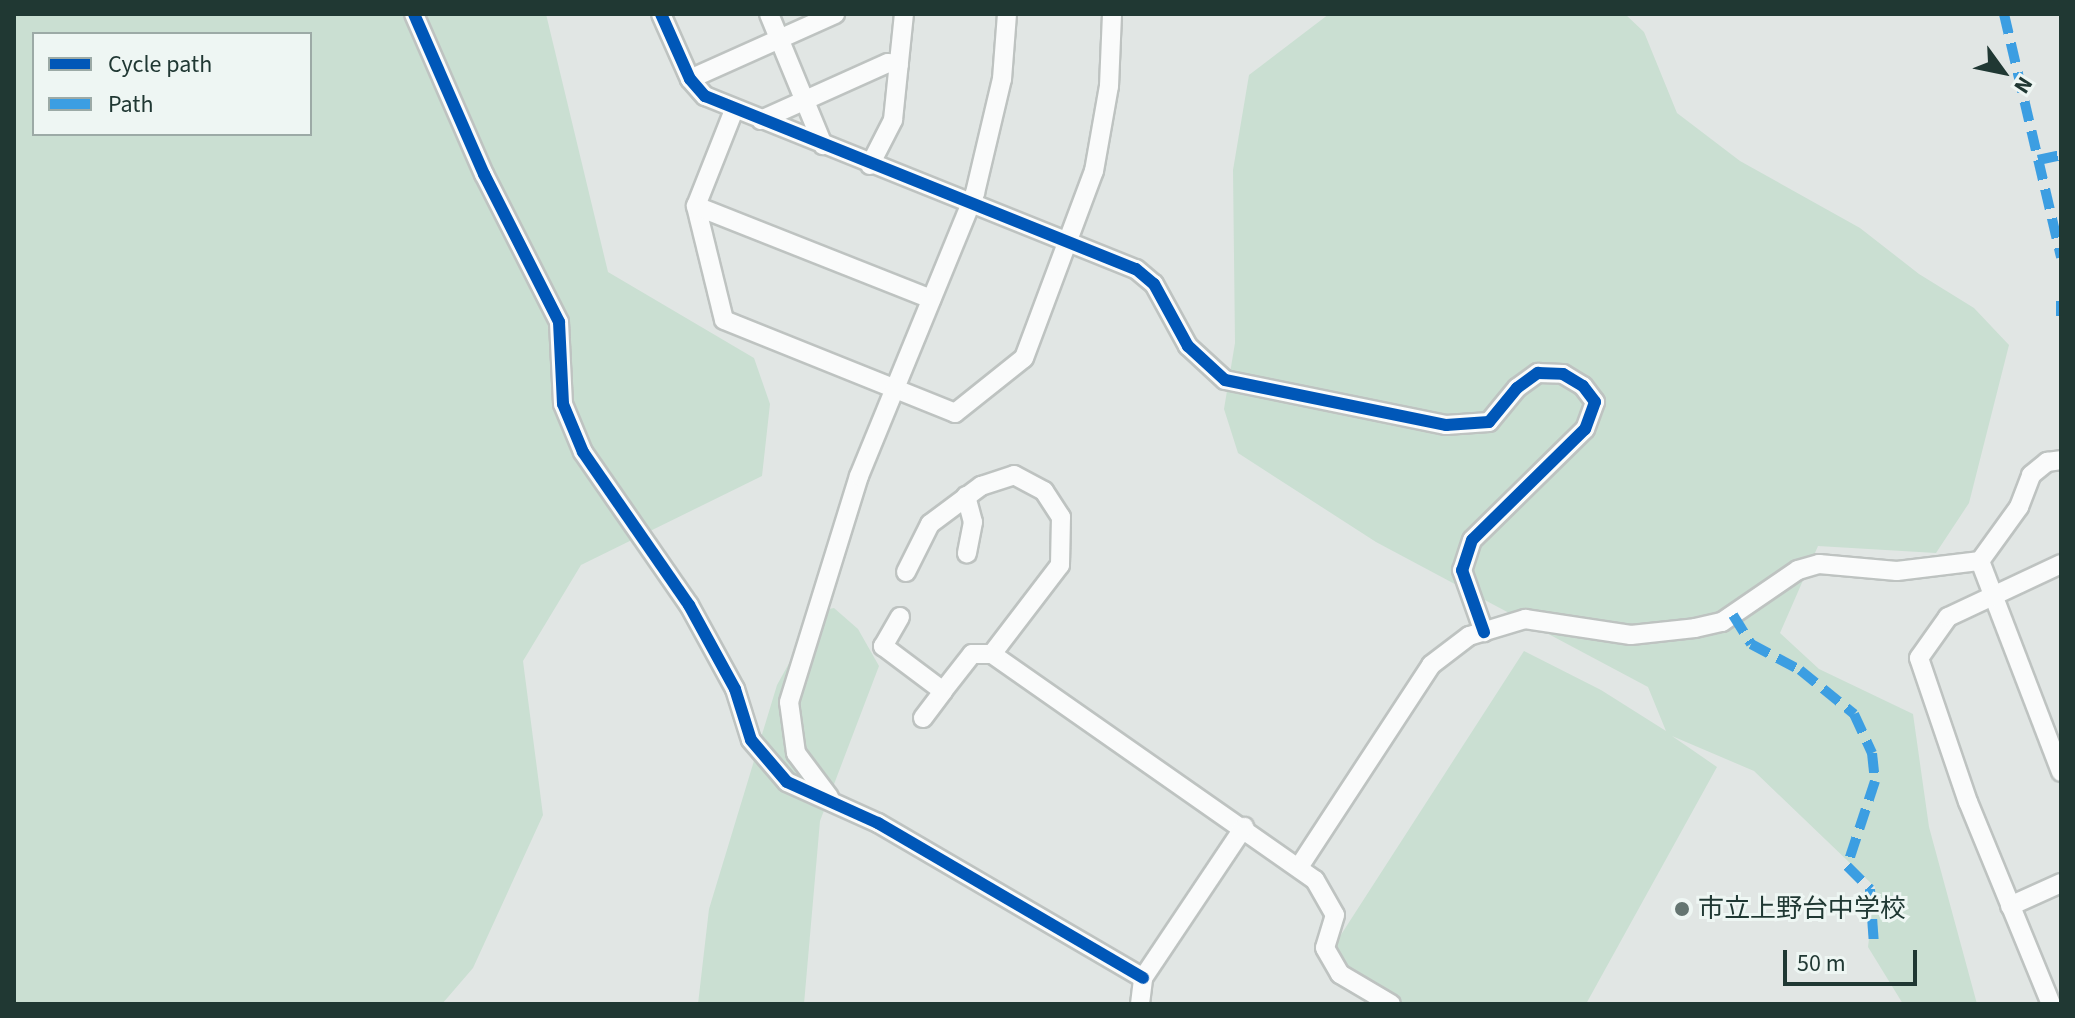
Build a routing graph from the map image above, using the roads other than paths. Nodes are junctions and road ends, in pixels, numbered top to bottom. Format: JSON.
{"nodes":[{"id":1,"x":414,"y":14,"type":"edge"},
{"id":2,"x":769,"y":14,"type":"edge"},
{"id":3,"x":835,"y":14,"type":"edge"},
{"id":4,"x":904,"y":14,"type":"edge"},
{"id":5,"x":1007,"y":14,"type":"edge"},
{"id":6,"x":1112,"y":14,"type":"edge"},
{"id":7,"x":668,"y":16,"type":"edge"},
{"id":8,"x":779,"y":38,"type":"junction"},
{"id":9,"x":899,"y":65,"type":"junction"},
{"id":10,"x":690,"y":79,"type":"junction"},
{"id":11,"x":805,"y":101,"type":"junction"},
{"id":12,"x":734,"y":110,"type":"junction"},
{"id":13,"x":761,"y":120,"type":"junction"},
{"id":14,"x":823,"y":145,"type":"junction"},
{"id":15,"x":870,"y":165,"type":"junction"},
{"id":16,"x":696,"y":206,"type":"junction"},
{"id":17,"x":970,"y":206,"type":"junction"},
{"id":18,"x":1069,"y":241,"type":"junction"},
{"id":19,"x":931,"y":299,"type":"junction"},
{"id":20,"x":894,"y":387,"type":"junction"},
{"id":21,"x":2061,"y":460,"type":"edge"},
{"id":22,"x":966,"y":496,"type":"junction"},
{"id":23,"x":967,"y":553,"type":"dead end"},
{"id":24,"x":1980,"y":561,"type":"junction"},
{"id":25,"x":2061,"y":564,"type":"edge"},
{"id":26,"x":906,"y":572,"type":"dead end"},
{"id":27,"x":1990,"y":597,"type":"junction"},
{"id":28,"x":900,"y":617,"type":"dead end"},
{"id":29,"x":1484,"y":632,"type":"junction"},
{"id":30,"x":992,"y":654,"type":"junction"},
{"id":31,"x":943,"y":691,"type":"junction"},
{"id":32,"x":2061,"y":716,"type":"edge"},
{"id":33,"x":923,"y":718,"type":"dead end"},
{"id":34,"x":2042,"y":724,"type":"junction"},
{"id":35,"x":2061,"y":772,"type":"edge"},
{"id":36,"x":831,"y":800,"type":"junction"},
{"id":37,"x":1244,"y":827,"type":"junction"},
{"id":38,"x":1299,"y":867,"type":"junction"},
{"id":39,"x":2061,"y":883,"type":"edge"},
{"id":40,"x":2010,"y":906,"type":"junction"},
{"id":41,"x":1143,"y":978,"type":"junction"},
{"id":42,"x":1140,"y":1004,"type":"edge"},
{"id":43,"x":1391,"y":1004,"type":"edge"},
{"id":44,"x":2051,"y":1004,"type":"edge"}],
"edges":[{"from":1,"to":36,"type":"street"},
{"from":2,"to":8,"type":"street"},
{"from":3,"to":8,"type":"street"},
{"from":4,"to":9,"type":"street"},
{"from":5,"to":17,"type":"street"},
{"from":6,"to":18,"type":"street"},
{"from":7,"to":10,"type":"street"},
{"from":8,"to":10,"type":"street"},
{"from":8,"to":11,"type":"street"},
{"from":9,"to":11,"type":"street"},
{"from":9,"to":15,"type":"street"},
{"from":10,"to":12,"type":"street"},
{"from":11,"to":13,"type":"street"},
{"from":11,"to":14,"type":"street"},
{"from":12,"to":13,"type":"street"},
{"from":12,"to":16,"type":"street"},
{"from":13,"to":14,"type":"street"},
{"from":14,"to":15,"type":"street"},
{"from":15,"to":17,"type":"street"},
{"from":16,"to":19,"type":"street"},
{"from":16,"to":20,"type":"street"},
{"from":17,"to":18,"type":"street"},
{"from":17,"to":19,"type":"street"},
{"from":18,"to":20,"type":"street"},
{"from":18,"to":29,"type":"street"},
{"from":19,"to":20,"type":"street"},
{"from":20,"to":36,"type":"street"},
{"from":21,"to":24,"type":"street"},
{"from":22,"to":23,"type":"street"},
{"from":22,"to":26,"type":"street"},
{"from":22,"to":30,"type":"street"},
{"from":24,"to":27,"type":"street"},
{"from":24,"to":29,"type":"street"},
{"from":25,"to":27,"type":"street"},
{"from":27,"to":34,"type":"street"},
{"from":27,"to":40,"type":"street"},
{"from":28,"to":31,"type":"street"},
{"from":29,"to":38,"type":"street"},
{"from":30,"to":31,"type":"street"},
{"from":30,"to":37,"type":"street"},
{"from":31,"to":33,"type":"street"},
{"from":32,"to":34,"type":"street"},
{"from":34,"to":35,"type":"street"},
{"from":36,"to":41,"type":"street"},
{"from":37,"to":38,"type":"street"},
{"from":37,"to":41,"type":"street"},
{"from":38,"to":43,"type":"street"},
{"from":39,"to":40,"type":"street"},
{"from":40,"to":44,"type":"street"},
{"from":41,"to":42,"type":"street"}]}
